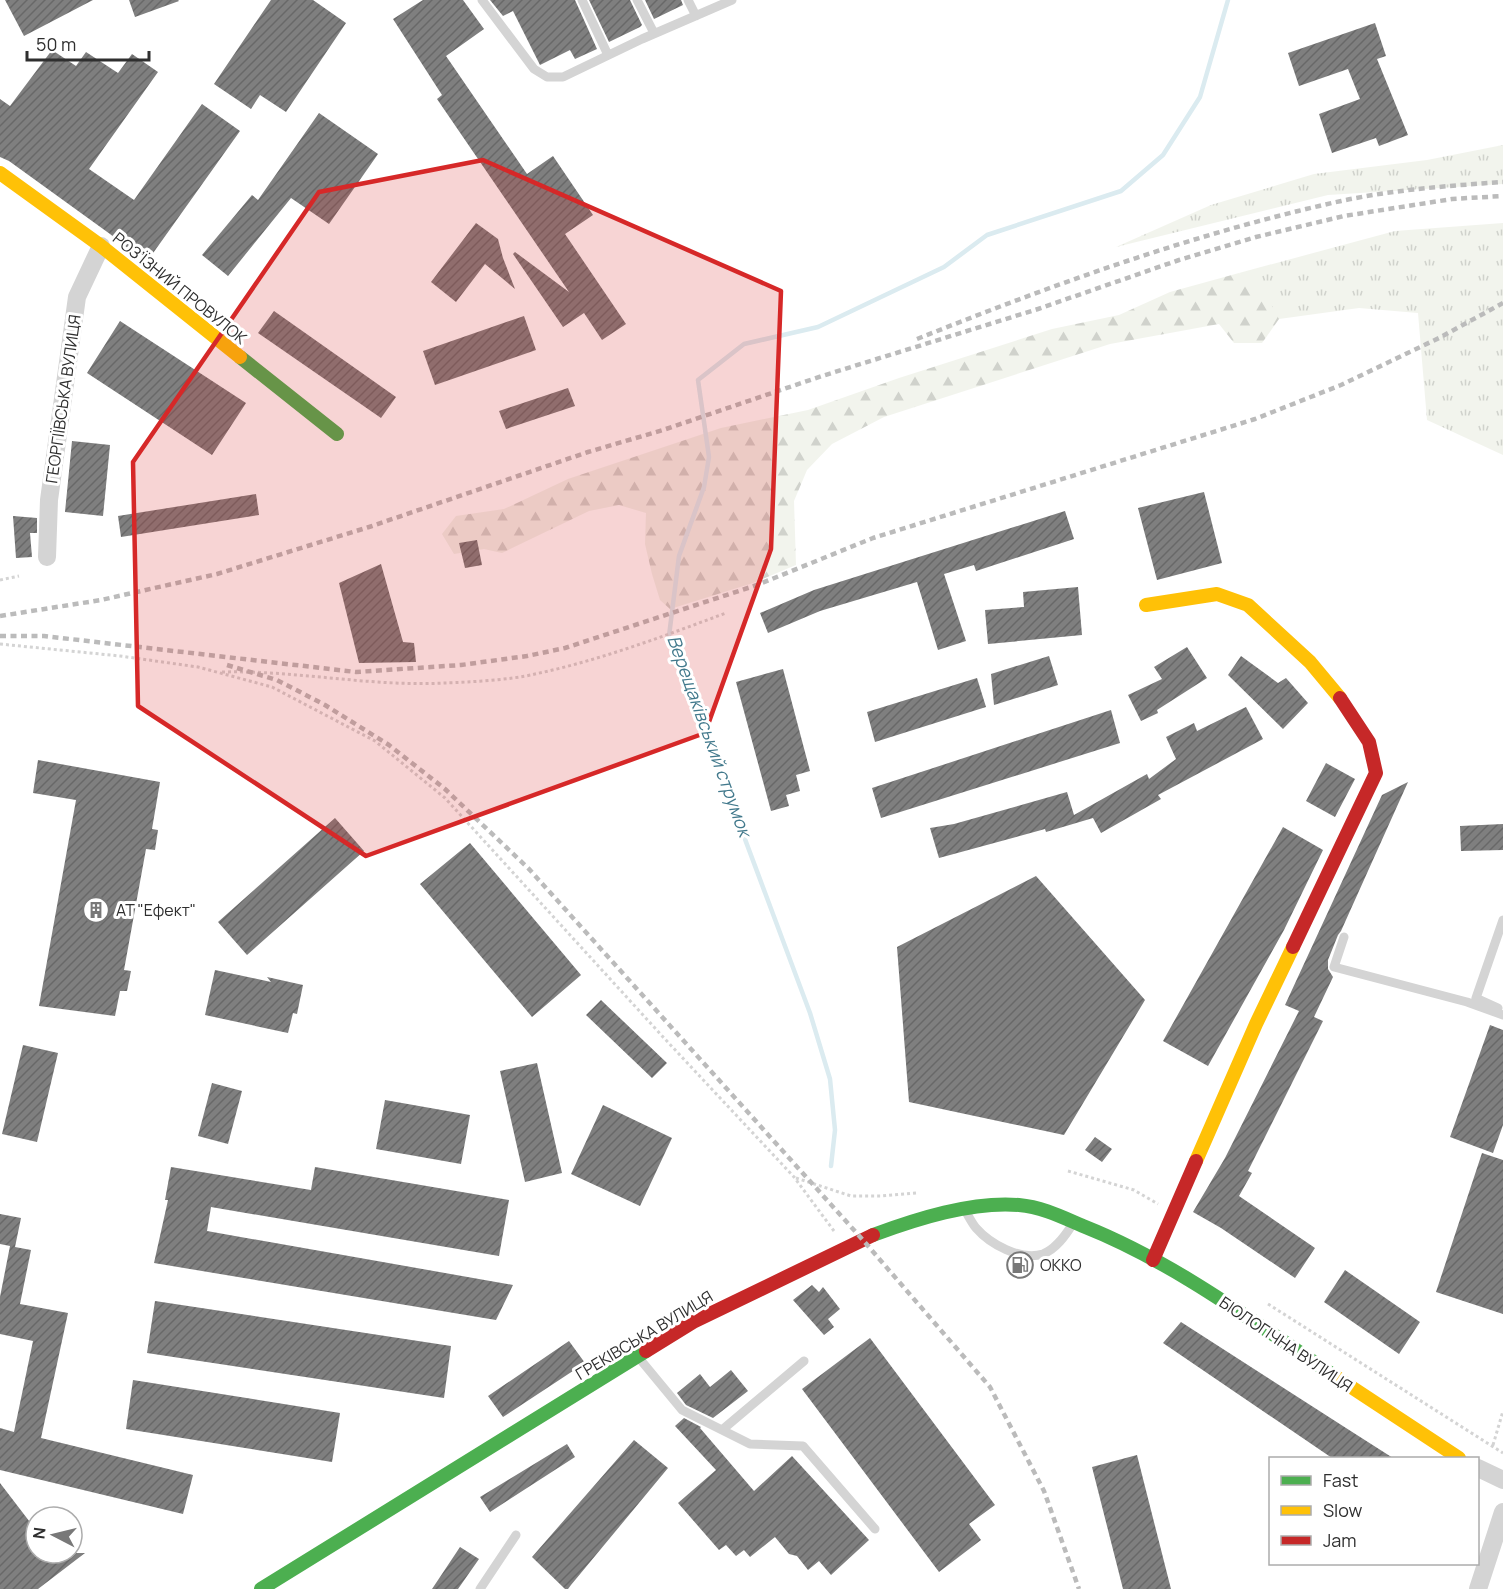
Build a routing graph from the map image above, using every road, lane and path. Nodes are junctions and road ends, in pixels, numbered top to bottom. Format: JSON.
{"nodes":[{"id":1,"x":482,"y":0,"type":"edge"},
{"id":2,"x":582,"y":0,"type":"edge"},
{"id":3,"x":637,"y":0,"type":"edge"},
{"id":4,"x":688,"y":0,"type":"edge"},
{"id":5,"x":732,"y":0,"type":"edge"},
{"id":6,"x":696,"y":16,"type":"junction"},
{"id":7,"x":654,"y":33,"type":"junction"},
{"id":8,"x":608,"y":55,"type":"junction"},
{"id":9,"x":0,"y":173,"type":"edge"},
{"id":10,"x":101,"y":246,"type":"junction"},
{"id":11,"x":337,"y":434,"type":"dead end"},
{"id":12,"x":47,"y":557,"type":"dead end"},
{"id":13,"x":18,"y":576,"type":"dead end"},
{"id":14,"x":0,"y":580,"type":"edge"},
{"id":15,"x":1146,"y":605,"type":"dead end"},
{"id":16,"x":726,"y":613,"type":"dead end"},
{"id":17,"x":0,"y":644,"type":"edge"},
{"id":18,"x":217,"y":672,"type":"junction"},
{"id":19,"x":1503,"y":920,"type":"edge"},
{"id":20,"x":1344,"y":937,"type":"dead end"},
{"id":21,"x":1503,"y":1010,"type":"edge"},
{"id":22,"x":1503,"y":1015,"type":"edge"},
{"id":23,"x":1068,"y":1171,"type":"dead end"},
{"id":24,"x":794,"y":1177,"type":"junction"},
{"id":25,"x":1134,"y":1190,"type":"dead end"},
{"id":26,"x":916,"y":1193,"type":"dead end"},
{"id":27,"x":965,"y":1210,"type":"junction"},
{"id":28,"x":1074,"y":1222,"type":"junction"},
{"id":29,"x":1109,"y":1236,"type":"joint"},
{"id":30,"x":845,"y":1247,"type":"junction"},
{"id":31,"x":1153,"y":1260,"type":"junction"},
{"id":32,"x":1263,"y":1302,"type":"dead end"},
{"id":33,"x":638,"y":1356,"type":"junction"},
{"id":34,"x":804,"y":1361,"type":"dead end"},
{"id":35,"x":1503,"y":1411,"type":"edge"},
{"id":36,"x":722,"y":1430,"type":"junction"},
{"id":37,"x":1492,"y":1445,"type":"junction"},
{"id":38,"x":1503,"y":1452,"type":"edge"},
{"id":39,"x":1457,"y":1457,"type":"edge"},
{"id":40,"x":1479,"y":1468,"type":"edge"},
{"id":41,"x":1503,"y":1480,"type":"edge"},
{"id":42,"x":1503,"y":1512,"type":"edge"},
{"id":43,"x":874,"y":1529,"type":"dead end"},
{"id":44,"x":516,"y":1535,"type":"dead end"},
{"id":45,"x":261,"y":1589,"type":"edge"},
{"id":46,"x":480,"y":1589,"type":"edge"},
{"id":47,"x":1478,"y":1589,"type":"edge"}],
"edges":[{"from":1,"to":8,"type":"lane"},
{"from":2,"to":8,"type":"lane"},
{"from":3,"to":7,"type":"lane"},
{"from":4,"to":6,"type":"lane"},
{"from":5,"to":6,"type":"lane"},
{"from":6,"to":7,"type":"lane"},
{"from":7,"to":8,"type":"lane"},
{"from":9,"to":10,"type":"street","name":"РОЗ’ЇЗНИЙ ПРОВУЛОК"},
{"from":10,"to":11,"type":"street","name":"РОЗ’ЇЗНИЙ ПРОВУЛОК"},
{"from":10,"to":12,"type":"street","name":"ГЕОРГІЇВСЬКА ВУЛИЦЯ"},
{"from":13,"to":14,"type":"path"},
{"from":15,"to":31,"type":"street"},
{"from":16,"to":18,"type":"path"},
{"from":17,"to":18,"type":"path"},
{"from":18,"to":24,"type":"path"},
{"from":19,"to":21,"type":"lane"},
{"from":20,"to":22,"type":"lane"},
{"from":23,"to":25,"type":"path"},
{"from":24,"to":26,"type":"path"},
{"from":24,"to":30,"type":"path"},
{"from":27,"to":28,"type":"street","name":"ГРЕКІВСЬКА ВУЛИЦЯ"},
{"from":27,"to":28,"type":"lane"},
{"from":27,"to":30,"type":"street","name":"ГРЕКІВСЬКА ВУЛИЦЯ"},
{"from":28,"to":29,"type":"street","name":"ГРЕКІВСЬКА ВУЛИЦЯ"},
{"from":29,"to":31,"type":"street","name":"БІОЛОГІЧНА ВУЛИЦЯ"},
{"from":30,"to":33,"type":"street","name":"ГРЕКІВСЬКА ВУЛИЦЯ"},
{"from":31,"to":39,"type":"street","name":"БІОЛОГІЧНА ВУЛИЦЯ"},
{"from":32,"to":37,"type":"path"},
{"from":33,"to":36,"type":"lane"},
{"from":33,"to":45,"type":"street","name":"ГРЕКІВСЬКА ВУЛИЦЯ"},
{"from":34,"to":36,"type":"lane"},
{"from":35,"to":37,"type":"path"},
{"from":36,"to":43,"type":"lane"},
{"from":37,"to":38,"type":"path"},
{"from":40,"to":41,"type":"street"},
{"from":42,"to":47,"type":"street"},
{"from":44,"to":46,"type":"lane"}]}
